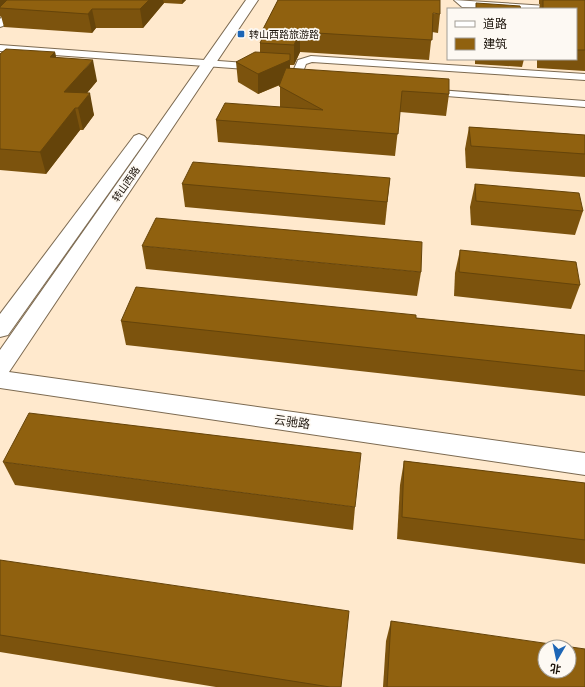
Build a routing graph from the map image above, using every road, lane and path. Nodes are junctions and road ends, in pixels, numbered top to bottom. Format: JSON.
{"nodes":[{"id":1,"x":23,"y":0,"type":"edge"},
{"id":2,"x":239,"y":0,"type":"edge"},
{"id":3,"x":252,"y":0,"type":"edge"},
{"id":4,"x":458,"y":0,"type":"edge"},
{"id":5,"x":530,"y":8,"type":"edge"},
{"id":6,"x":0,"y":24,"type":"edge"},
{"id":7,"x":0,"y":48,"type":"edge"},
{"id":8,"x":202,"y":62,"type":"junction"},
{"id":9,"x":268,"y":68,"type":"edge"},
{"id":10,"x":585,"y":77,"type":"edge"},
{"id":11,"x":317,"y":85,"type":"edge"},
{"id":12,"x":412,"y":91,"type":"edge"},
{"id":13,"x":585,"y":104,"type":"edge"},
{"id":14,"x":0,"y":330,"type":"edge"},
{"id":15,"x":0,"y":368,"type":"edge"},
{"id":16,"x":0,"y":379,"type":"edge"},
{"id":17,"x":585,"y":464,"type":"edge"}],
"edges":[{"from":1,"to":6,"type":"street"},
{"from":2,"to":8,"type":"main road","name":"转山西路"},
{"from":3,"to":8,"type":"main road","name":"转山西路"},
{"from":4,"to":5,"type":"street"},
{"from":7,"to":8,"type":"street"},
{"from":8,"to":9,"type":"street"},
{"from":8,"to":14,"type":"main road","name":"转山西路"},
{"from":8,"to":15,"type":"main road","name":"转山西路"},
{"from":10,"to":11,"type":"street"},
{"from":12,"to":13,"type":"street"},
{"from":16,"to":17,"type":"main road","name":"云驰路"}]}
